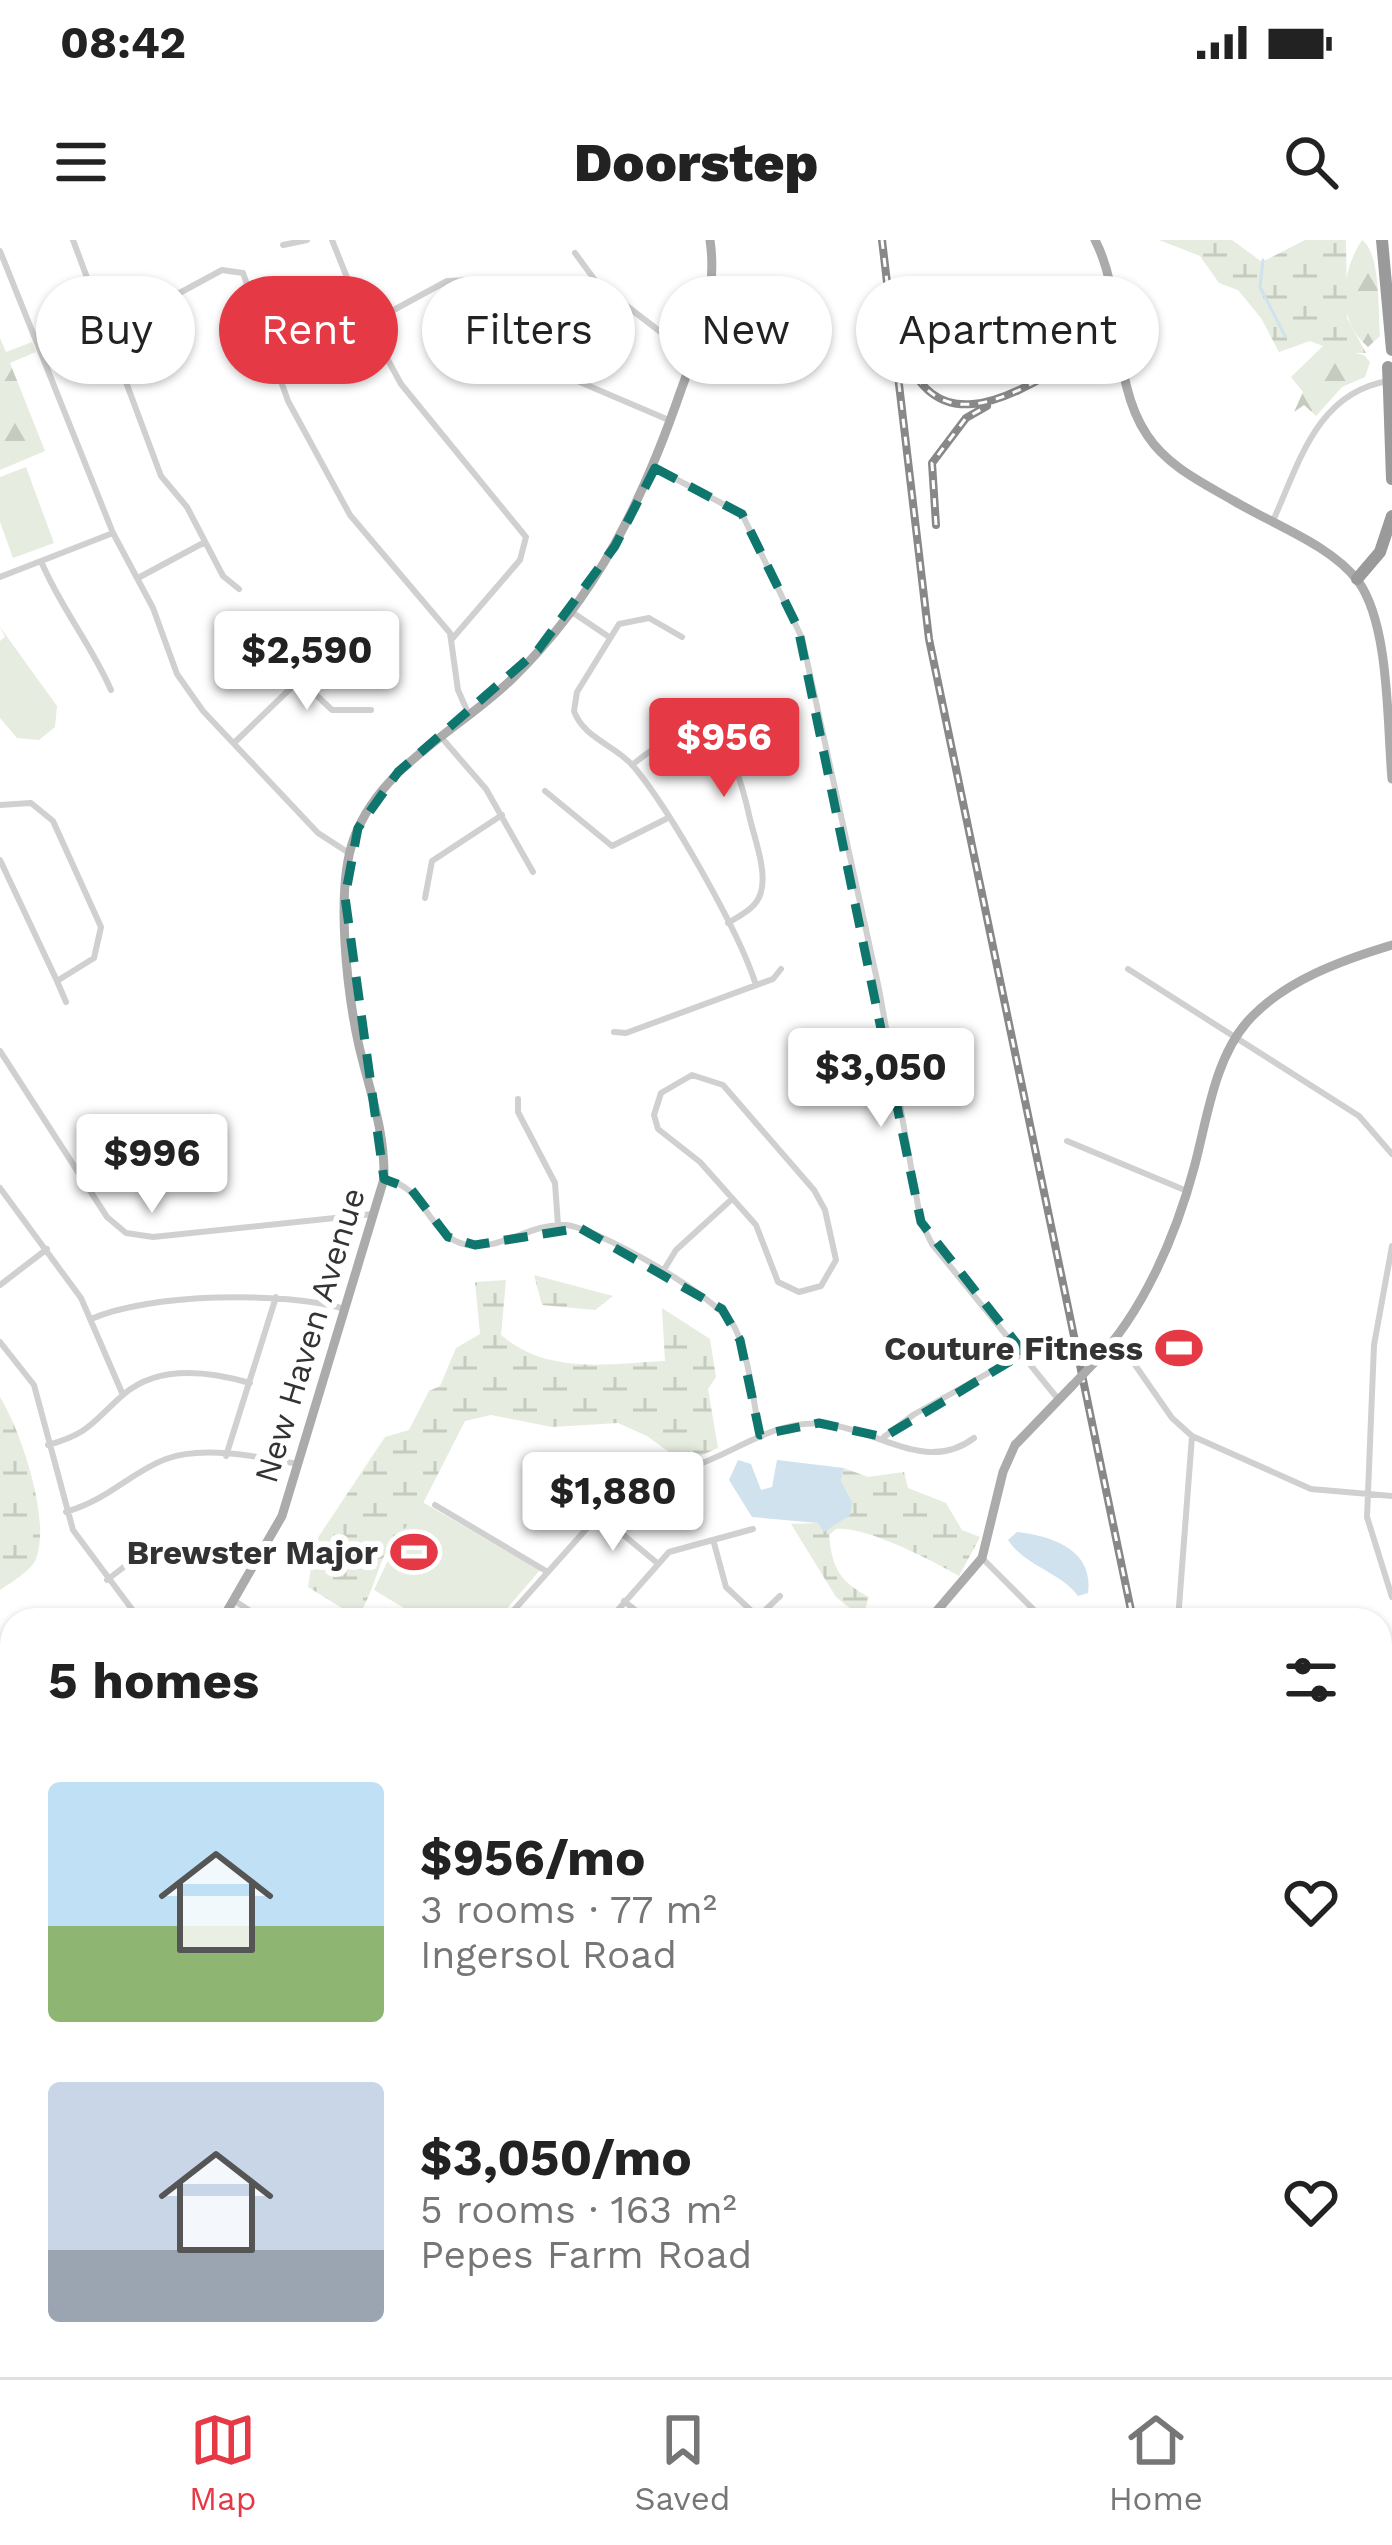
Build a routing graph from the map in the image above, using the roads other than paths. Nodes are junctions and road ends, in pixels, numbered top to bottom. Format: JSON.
{"nodes":[{"id":1,"x":73,"y":240,"type":"edge"},
{"id":2,"x":307,"y":240,"type":"edge"},
{"id":3,"x":332,"y":240,"type":"edge"},
{"id":4,"x":710,"y":240,"type":"edge"},
{"id":5,"x":1095,"y":240,"type":"edge"},
{"id":6,"x":1382,"y":240,"type":"edge"},
{"id":7,"x":283,"y":245,"type":"dead end"},
{"id":8,"x":0,"y":251,"type":"edge"},
{"id":9,"x":575,"y":253,"type":"dead end"},
{"id":10,"x":86,"y":276,"type":"edge"},
{"id":11,"x":347,"y":276,"type":"edge"},
{"id":12,"x":711,"y":276,"type":"edge"},
{"id":13,"x":195,"y":286,"type":"edge"},
{"id":14,"x":1388,"y":306,"type":"junction"},
{"id":15,"x":398,"y":307,"type":"edge"},
{"id":16,"x":659,"y":330,"type":"edge"},
{"id":17,"x":36,"y":337,"type":"edge"},
{"id":18,"x":1392,"y":350,"type":"edge"},
{"id":19,"x":1389,"y":379,"type":"edge"},
{"id":20,"x":398,"y":380,"type":"edge"},
{"id":21,"x":55,"y":384,"type":"edge"},
{"id":22,"x":126,"y":384,"type":"edge"},
{"id":23,"x":683,"y":384,"type":"edge"},
{"id":24,"x":670,"y":422,"type":"junction"},
{"id":25,"x":655,"y":468,"type":"junction"},
{"id":26,"x":1392,"y":479,"type":"edge"},
{"id":27,"x":1392,"y":516,"type":"edge"},
{"id":28,"x":1272,"y":523,"type":"junction"},
{"id":29,"x":113,"y":533,"type":"junction"},
{"id":30,"x":205,"y":542,"type":"junction"},
{"id":31,"x":41,"y":561,"type":"junction"},
{"id":32,"x":0,"y":577,"type":"edge"},
{"id":33,"x":137,"y":578,"type":"junction"},
{"id":34,"x":1357,"y":579,"type":"junction"},
{"id":35,"x":239,"y":589,"type":"dead end"},
{"id":36,"x":569,"y":610,"type":"junction"},
{"id":37,"x":609,"y":637,"type":"junction"},
{"id":38,"x":682,"y":637,"type":"dead end"},
{"id":39,"x":452,"y":639,"type":"junction"},
{"id":40,"x":267,"y":648,"type":"dead end"},
{"id":41,"x":298,"y":682,"type":"junction"},
{"id":42,"x":111,"y":690,"type":"dead end"},
{"id":43,"x":371,"y":710,"type":"dead end"},
{"id":44,"x":470,"y":715,"type":"junction"},
{"id":45,"x":441,"y":737,"type":"junction"},
{"id":46,"x":234,"y":743,"type":"junction"},
{"id":47,"x":632,"y":765,"type":"junction"},
{"id":48,"x":1392,"y":779,"type":"edge"},
{"id":49,"x":545,"y":791,"type":"dead end"},
{"id":50,"x":0,"y":805,"type":"edge"},
{"id":51,"x":502,"y":815,"type":"junction"},
{"id":52,"x":666,"y":819,"type":"junction"},
{"id":53,"x":350,"y":853,"type":"junction"},
{"id":54,"x":0,"y":860,"type":"edge"},
{"id":55,"x":533,"y":872,"type":"dead end"},
{"id":56,"x":425,"y":898,"type":"dead end"},
{"id":57,"x":728,"y":923,"type":"junction"},
{"id":58,"x":1392,"y":945,"type":"edge"},
{"id":59,"x":781,"y":969,"type":"dead end"},
{"id":60,"x":1127,"y":969,"type":"dead end"},
{"id":61,"x":57,"y":980,"type":"junction"},
{"id":62,"x":756,"y":985,"type":"junction"},
{"id":63,"x":66,"y":1002,"type":"dead end"},
{"id":64,"x":614,"y":1032,"type":"dead end"},
{"id":65,"x":1235,"y":1039,"type":"junction"},
{"id":66,"x":0,"y":1051,"type":"edge"},
{"id":67,"x":518,"y":1099,"type":"dead end"},
{"id":68,"x":1067,"y":1141,"type":"dead end"},
{"id":69,"x":1392,"y":1154,"type":"edge"},
{"id":70,"x":384,"y":1179,"type":"junction"},
{"id":71,"x":0,"y":1188,"type":"edge"},
{"id":72,"x":1187,"y":1190,"type":"junction"},
{"id":73,"x":732,"y":1199,"type":"junction"},
{"id":74,"x":376,"y":1214,"type":"junction"},
{"id":75,"x":558,"y":1225,"type":"junction"},
{"id":76,"x":1392,"y":1246,"type":"edge"},
{"id":77,"x":47,"y":1249,"type":"junction"},
{"id":78,"x":662,"y":1273,"type":"junction"},
{"id":79,"x":0,"y":1285,"type":"edge"},
{"id":80,"x":276,"y":1297,"type":"junction"},
{"id":81,"x":345,"y":1309,"type":"junction"},
{"id":82,"x":91,"y":1319,"type":"junction"},
{"id":83,"x":1117,"y":1339,"type":"junction"},
{"id":84,"x":0,"y":1342,"type":"edge"},
{"id":85,"x":1024,"y":1353,"type":"junction"},
{"id":86,"x":250,"y":1383,"type":"junction"},
{"id":87,"x":122,"y":1395,"type":"junction"},
{"id":88,"x":1058,"y":1399,"type":"junction"},
{"id":89,"x":760,"y":1435,"type":"junction"},
{"id":90,"x":1192,"y":1436,"type":"junction"},
{"id":91,"x":884,"y":1437,"type":"junction"},
{"id":92,"x":974,"y":1438,"type":"dead end"},
{"id":93,"x":48,"y":1445,"type":"junction"},
{"id":94,"x":226,"y":1456,"type":"junction"},
{"id":95,"x":298,"y":1464,"type":"junction"},
{"id":96,"x":1369,"y":1494,"type":"junction"},
{"id":97,"x":1392,"y":1496,"type":"edge"},
{"id":98,"x":435,"y":1505,"type":"dead end"},
{"id":99,"x":66,"y":1512,"type":"junction"},
{"id":100,"x":597,"y":1513,"type":"junction"},
{"id":101,"x":753,"y":1529,"type":"dead end"},
{"id":102,"x":714,"y":1543,"type":"junction"},
{"id":103,"x":147,"y":1549,"type":"dead end"},
{"id":104,"x":982,"y":1558,"type":"junction"},
{"id":105,"x":656,"y":1562,"type":"junction"},
{"id":106,"x":546,"y":1571,"type":"junction"},
{"id":107,"x":107,"y":1580,"type":"junction"},
{"id":108,"x":780,"y":1596,"type":"dead end"},
{"id":109,"x":1392,"y":1597,"type":"edge"},
{"id":110,"x":624,"y":1601,"type":"junction"},
{"id":111,"x":232,"y":1605,"type":"junction"},
{"id":112,"x":130,"y":1608,"type":"edge"},
{"id":113,"x":230,"y":1608,"type":"edge"},
{"id":114,"x":238,"y":1608,"type":"edge"},
{"id":115,"x":515,"y":1608,"type":"edge"},
{"id":116,"x":618,"y":1608,"type":"edge"},
{"id":117,"x":633,"y":1608,"type":"edge"},
{"id":118,"x":746,"y":1608,"type":"edge"},
{"id":119,"x":768,"y":1608,"type":"edge"},
{"id":120,"x":939,"y":1608,"type":"edge"},
{"id":121,"x":1032,"y":1608,"type":"edge"},
{"id":122,"x":1179,"y":1608,"type":"edge"}],
"edges":[{"from":1,"to":10,"type":"street"},
{"from":2,"to":7,"type":"street"},
{"from":3,"to":11,"type":"street"},
{"from":4,"to":12,"type":"main road","name":"New Haven Avenue"},
{"from":5,"to":28,"type":"main road"},
{"from":6,"to":14,"type":"highway"},
{"from":8,"to":17,"type":"street"},
{"from":9,"to":16,"type":"street"},
{"from":13,"to":39,"type":"street"},
{"from":14,"to":18,"type":"highway"},
{"from":14,"to":19,"type":"highway"},
{"from":15,"to":24,"type":"street"},
{"from":19,"to":26,"type":"highway"},
{"from":19,"to":28,"type":"street"},
{"from":20,"to":39,"type":"street"},
{"from":21,"to":29,"type":"street"},
{"from":22,"to":30,"type":"street"},
{"from":23,"to":24,"type":"main road","name":"New Haven Avenue"},
{"from":24,"to":25,"type":"main road","name":"New Haven Avenue"},
{"from":25,"to":36,"type":"main road","name":"New Haven Avenue"},
{"from":25,"to":85,"type":"street"},
{"from":27,"to":34,"type":"highway"},
{"from":28,"to":34,"type":"main road"},
{"from":29,"to":31,"type":"street"},
{"from":29,"to":33,"type":"street"},
{"from":30,"to":33,"type":"street"},
{"from":30,"to":35,"type":"street"},
{"from":31,"to":32,"type":"street"},
{"from":31,"to":42,"type":"street"},
{"from":33,"to":46,"type":"street"},
{"from":34,"to":48,"type":"main road"},
{"from":36,"to":37,"type":"street"},
{"from":36,"to":44,"type":"main road","name":"New Haven Avenue"},
{"from":37,"to":38,"type":"street"},
{"from":37,"to":47,"type":"street"},
{"from":39,"to":44,"type":"street"},
{"from":40,"to":41,"type":"street"},
{"from":41,"to":43,"type":"street"},
{"from":41,"to":46,"type":"street"},
{"from":44,"to":45,"type":"main road","name":"New Haven Avenue"},
{"from":45,"to":51,"type":"street"},
{"from":45,"to":53,"type":"main road","name":"New Haven Avenue"},
{"from":46,"to":53,"type":"street"},
{"from":47,"to":52,"type":"street"},
{"from":47,"to":57,"type":"street"},
{"from":49,"to":52,"type":"street"},
{"from":50,"to":61,"type":"street"},
{"from":51,"to":55,"type":"street"},
{"from":51,"to":56,"type":"street"},
{"from":52,"to":57,"type":"street"},
{"from":53,"to":70,"type":"main road","name":"New Haven Avenue"},
{"from":54,"to":61,"type":"street"},
{"from":57,"to":62,"type":"street"},
{"from":58,"to":65,"type":"main road"},
{"from":59,"to":62,"type":"street"},
{"from":60,"to":65,"type":"street"},
{"from":61,"to":63,"type":"street"},
{"from":62,"to":64,"type":"street"},
{"from":65,"to":69,"type":"street"},
{"from":65,"to":72,"type":"main road"},
{"from":66,"to":74,"type":"street"},
{"from":67,"to":75,"type":"street"},
{"from":68,"to":72,"type":"street"},
{"from":70,"to":74,"type":"main road","name":"New Haven Avenue"},
{"from":70,"to":75,"type":"street"},
{"from":71,"to":77,"type":"street"},
{"from":72,"to":83,"type":"main road"},
{"from":73,"to":73,"type":"street"},
{"from":73,"to":78,"type":"street"},
{"from":74,"to":81,"type":"main road","name":"New Haven Avenue"},
{"from":75,"to":78,"type":"street"},
{"from":76,"to":96,"type":"street"},
{"from":77,"to":79,"type":"street"},
{"from":77,"to":82,"type":"street"},
{"from":78,"to":89,"type":"street"},
{"from":80,"to":81,"type":"street"},
{"from":80,"to":82,"type":"street"},
{"from":80,"to":86,"type":"street"},
{"from":81,"to":95,"type":"main road","name":"New Haven Avenue"},
{"from":82,"to":87,"type":"street"},
{"from":83,"to":88,"type":"main road","bridge":true},
{"from":83,"to":90,"type":"street"},
{"from":84,"to":93,"type":"street"},
{"from":85,"to":88,"type":"street"},
{"from":85,"to":91,"type":"street"},
{"from":86,"to":87,"type":"street"},
{"from":86,"to":94,"type":"street"},
{"from":87,"to":93,"type":"street"},
{"from":88,"to":104,"type":"main road"},
{"from":89,"to":91,"type":"street"},
{"from":89,"to":100,"type":"street"},
{"from":90,"to":96,"type":"street"},
{"from":90,"to":122,"type":"street"},
{"from":91,"to":92,"type":"street"},
{"from":93,"to":99,"type":"street"},
{"from":94,"to":95,"type":"street"},
{"from":94,"to":99,"type":"street"},
{"from":95,"to":111,"type":"main road","name":"New Haven Avenue"},
{"from":96,"to":97,"type":"street"},
{"from":96,"to":109,"type":"street"},
{"from":98,"to":106,"type":"street"},
{"from":99,"to":107,"type":"street"},
{"from":100,"to":105,"type":"street"},
{"from":100,"to":106,"type":"street"},
{"from":101,"to":102,"type":"street"},
{"from":102,"to":105,"type":"street"},
{"from":102,"to":118,"type":"street"},
{"from":103,"to":107,"type":"street"},
{"from":104,"to":120,"type":"main road"},
{"from":104,"to":121,"type":"street"},
{"from":105,"to":110,"type":"street"},
{"from":106,"to":115,"type":"street"},
{"from":107,"to":112,"type":"street"},
{"from":108,"to":119,"type":"street"},
{"from":110,"to":116,"type":"street"},
{"from":110,"to":117,"type":"street"},
{"from":111,"to":113,"type":"main road","name":"New Haven Avenue"},
{"from":111,"to":114,"type":"street"}]}
